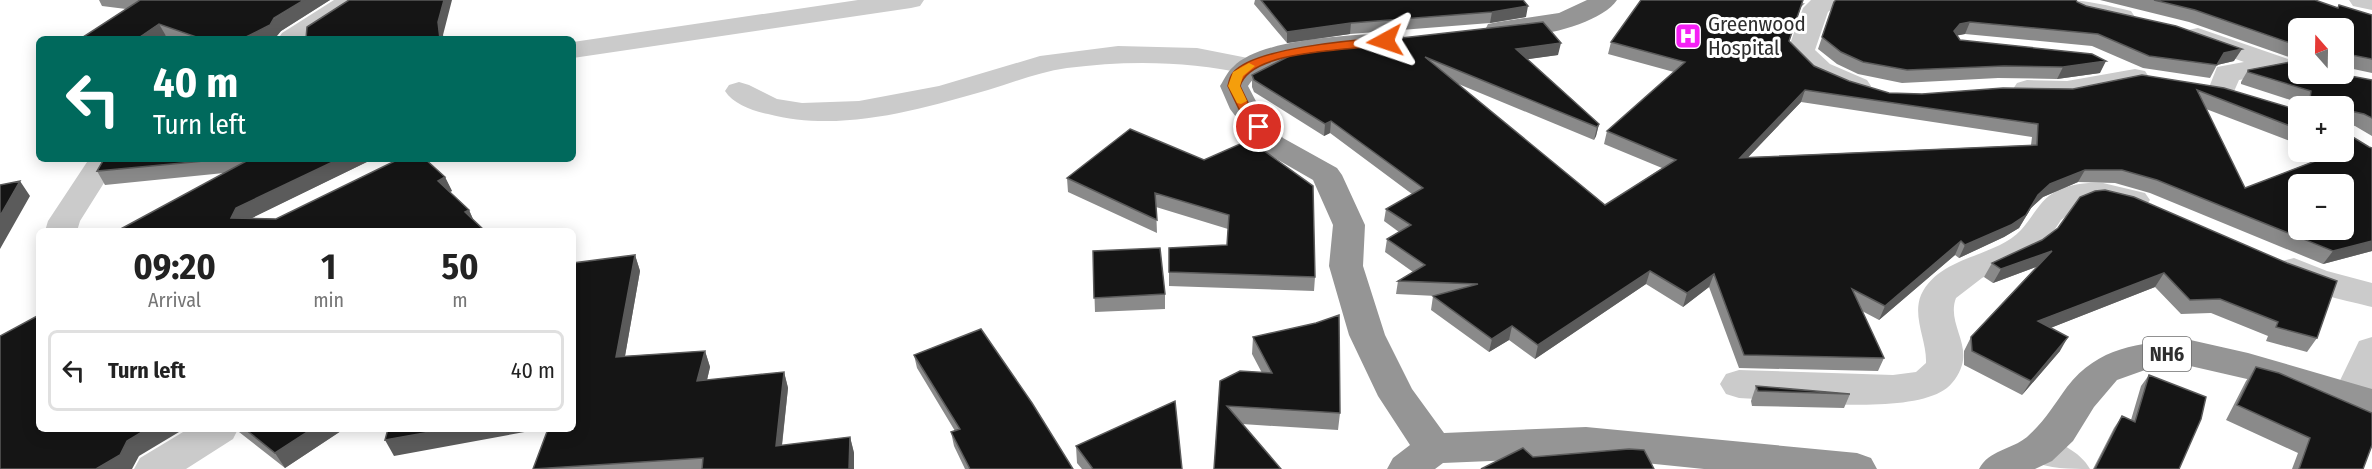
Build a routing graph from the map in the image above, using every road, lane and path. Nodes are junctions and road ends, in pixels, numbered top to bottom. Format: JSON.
{"nodes":[{"id":1,"x":352,"y":0,"type":"edge"},
{"id":2,"x":911,"y":0,"type":"edge"},
{"id":3,"x":1830,"y":0,"type":"edge"},
{"id":4,"x":2078,"y":0,"type":"edge"},
{"id":5,"x":2362,"y":0,"type":"edge"},
{"id":6,"x":1598,"y":2,"type":"edge"},
{"id":7,"x":2372,"y":2,"type":"edge"},
{"id":8,"x":2146,"y":22,"type":"edge"},
{"id":9,"x":2178,"y":30,"type":"edge"},
{"id":10,"x":1467,"y":34,"type":"edge"},
{"id":11,"x":297,"y":36,"type":"edge"},
{"id":12,"x":1420,"y":39,"type":"edge"},
{"id":13,"x":576,"y":50,"type":"edge"},
{"id":14,"x":2092,"y":56,"type":"edge"},
{"id":15,"x":1248,"y":66,"type":"junction"},
{"id":16,"x":2288,"y":66,"type":"edge"},
{"id":17,"x":2194,"y":84,"type":"edge"},
{"id":18,"x":1997,"y":89,"type":"edge"},
{"id":19,"x":2222,"y":90,"type":"junction"},
{"id":20,"x":739,"y":91,"type":"dead end"},
{"id":21,"x":1885,"y":94,"type":"edge"},
{"id":22,"x":2250,"y":99,"type":"edge"},
{"id":23,"x":102,"y":162,"type":"edge"},
{"id":24,"x":2162,"y":212,"type":"edge"},
{"id":25,"x":62,"y":228,"type":"edge"},
{"id":26,"x":2269,"y":257,"type":"edge"},
{"id":27,"x":2372,"y":295,"type":"edge"},
{"id":28,"x":2372,"y":350,"type":"edge"},
{"id":29,"x":1739,"y":384,"type":"dead end"},
{"id":30,"x":2362,"y":399,"type":"edge"},
{"id":31,"x":214,"y":432,"type":"edge"},
{"id":32,"x":1421,"y":459,"type":"edge"},
{"id":33,"x":2054,"y":459,"type":"edge"},
{"id":34,"x":1677,"y":460,"type":"edge"},
{"id":35,"x":154,"y":469,"type":"edge"},
{"id":36,"x":1857,"y":469,"type":"edge"},
{"id":37,"x":1999,"y":469,"type":"edge"}],
"edges":[{"from":1,"to":11,"type":"street"},
{"from":2,"to":13,"type":"street"},
{"from":3,"to":21,"type":"street"},
{"from":4,"to":8,"type":"street"},
{"from":5,"to":7,"type":"street"},
{"from":6,"to":10,"type":"highway"},
{"from":9,"to":16,"type":"street"},
{"from":12,"to":15,"type":"highway"},
{"from":14,"to":18,"type":"street"},
{"from":15,"to":20,"type":"street"},
{"from":15,"to":32,"type":"highway"},
{"from":16,"to":19,"type":"street"},
{"from":17,"to":19,"type":"street"},
{"from":19,"to":22,"type":"street"},
{"from":23,"to":25,"type":"street"},
{"from":24,"to":29,"type":"street"},
{"from":26,"to":27,"type":"street"},
{"from":28,"to":30,"type":"street"},
{"from":30,"to":33,"type":"highway","number":"NH6"},
{"from":31,"to":35,"type":"street"},
{"from":32,"to":34,"type":"highway"},
{"from":33,"to":37,"type":"highway","number":"NH6"},
{"from":34,"to":36,"type":"highway"}]}
